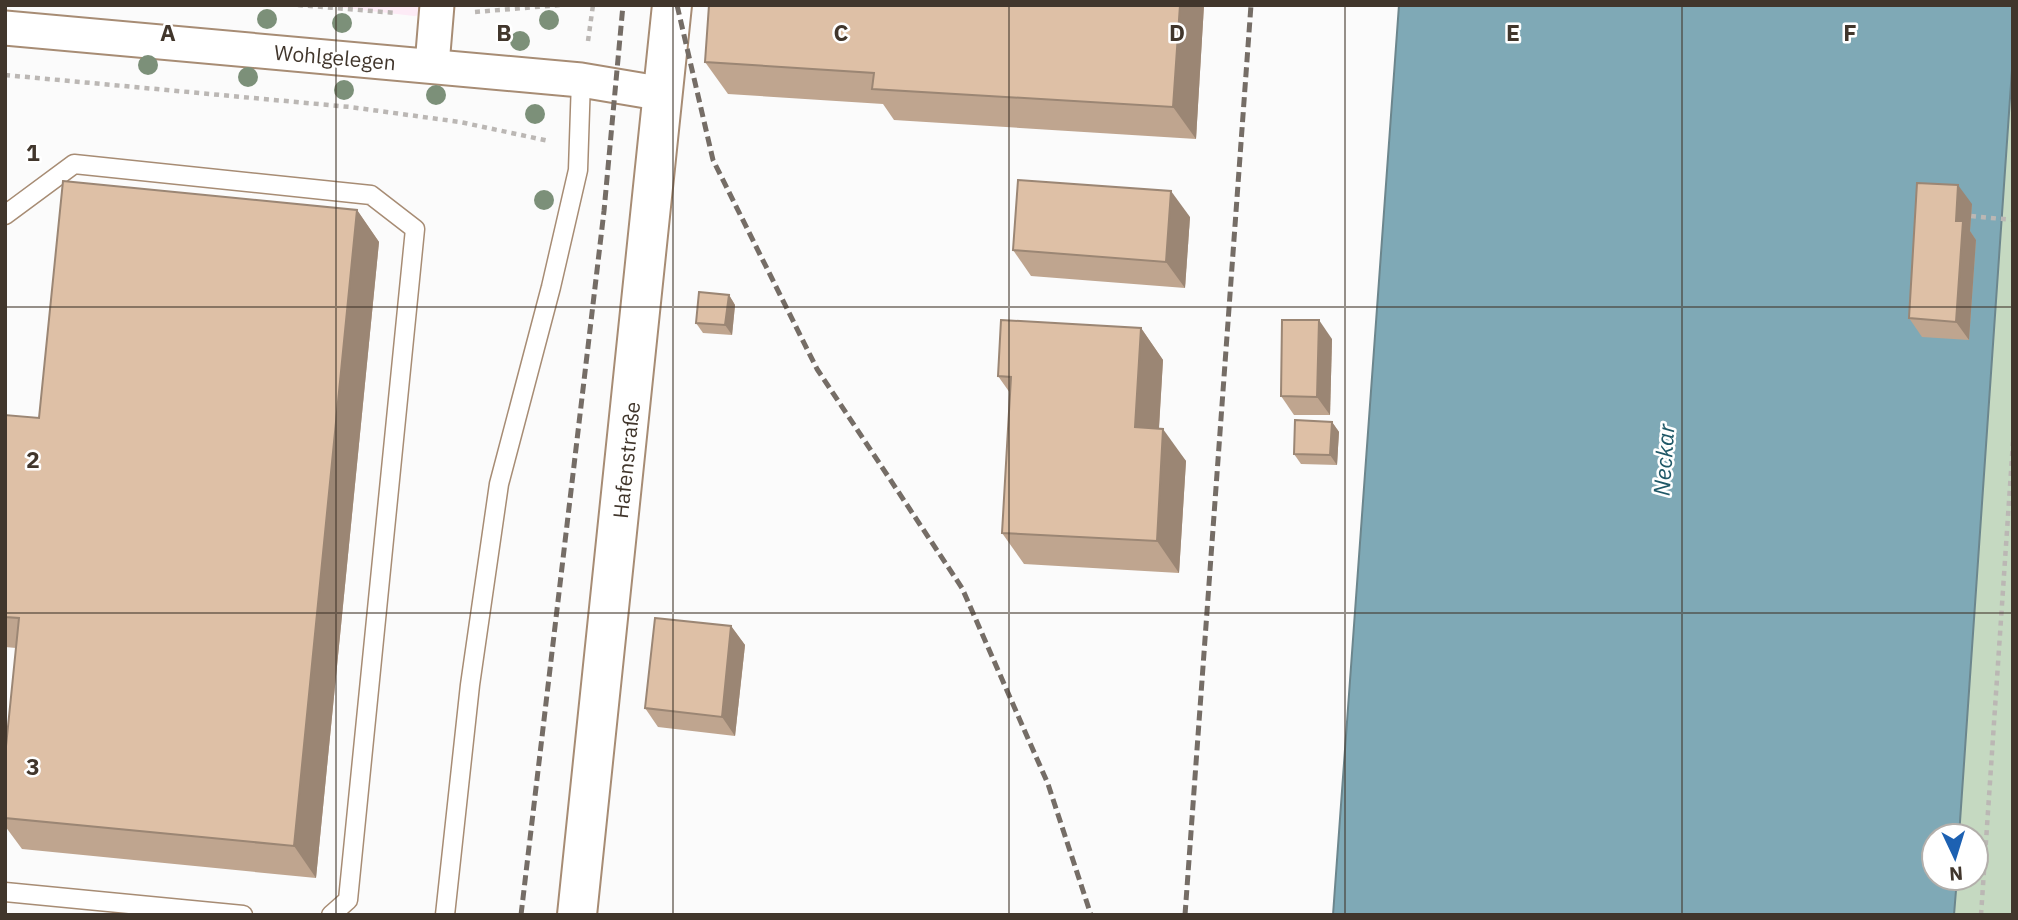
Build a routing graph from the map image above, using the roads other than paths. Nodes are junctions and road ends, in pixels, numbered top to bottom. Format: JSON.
{"nodes":[{"id":1,"x":437,"y":5,"type":"edge"},
{"id":2,"x":672,"y":5,"type":"edge"},
{"id":3,"x":11,"y":21,"type":"edge"},
{"id":4,"x":432,"y":65,"type":"junction"},
{"id":5,"x":581,"y":80,"type":"junction"},
{"id":6,"x":664,"y":94,"type":"junction"},
{"id":7,"x":5,"y":215,"type":"edge"},
{"id":8,"x":5,"y":892,"type":"edge"},
{"id":9,"x":243,"y":915,"type":"edge"},
{"id":10,"x":331,"y":915,"type":"edge"},
{"id":11,"x":445,"y":915,"type":"edge"},
{"id":12,"x":577,"y":915,"type":"edge"}],
"edges":[{"from":1,"to":4,"type":"street"},
{"from":2,"to":6,"type":"main road","name":"Hafenstraße"},
{"from":3,"to":4,"type":"street","name":"Wohlgelegen"},
{"from":4,"to":5,"type":"street","name":"Wohlgelegen"},
{"from":5,"to":6,"type":"street","name":"Wohlgelegen"},
{"from":5,"to":11,"type":"lane"},
{"from":6,"to":12,"type":"main road","name":"Hafenstraße"},
{"from":7,"to":10,"type":"lane"},
{"from":8,"to":9,"type":"lane"}]}
